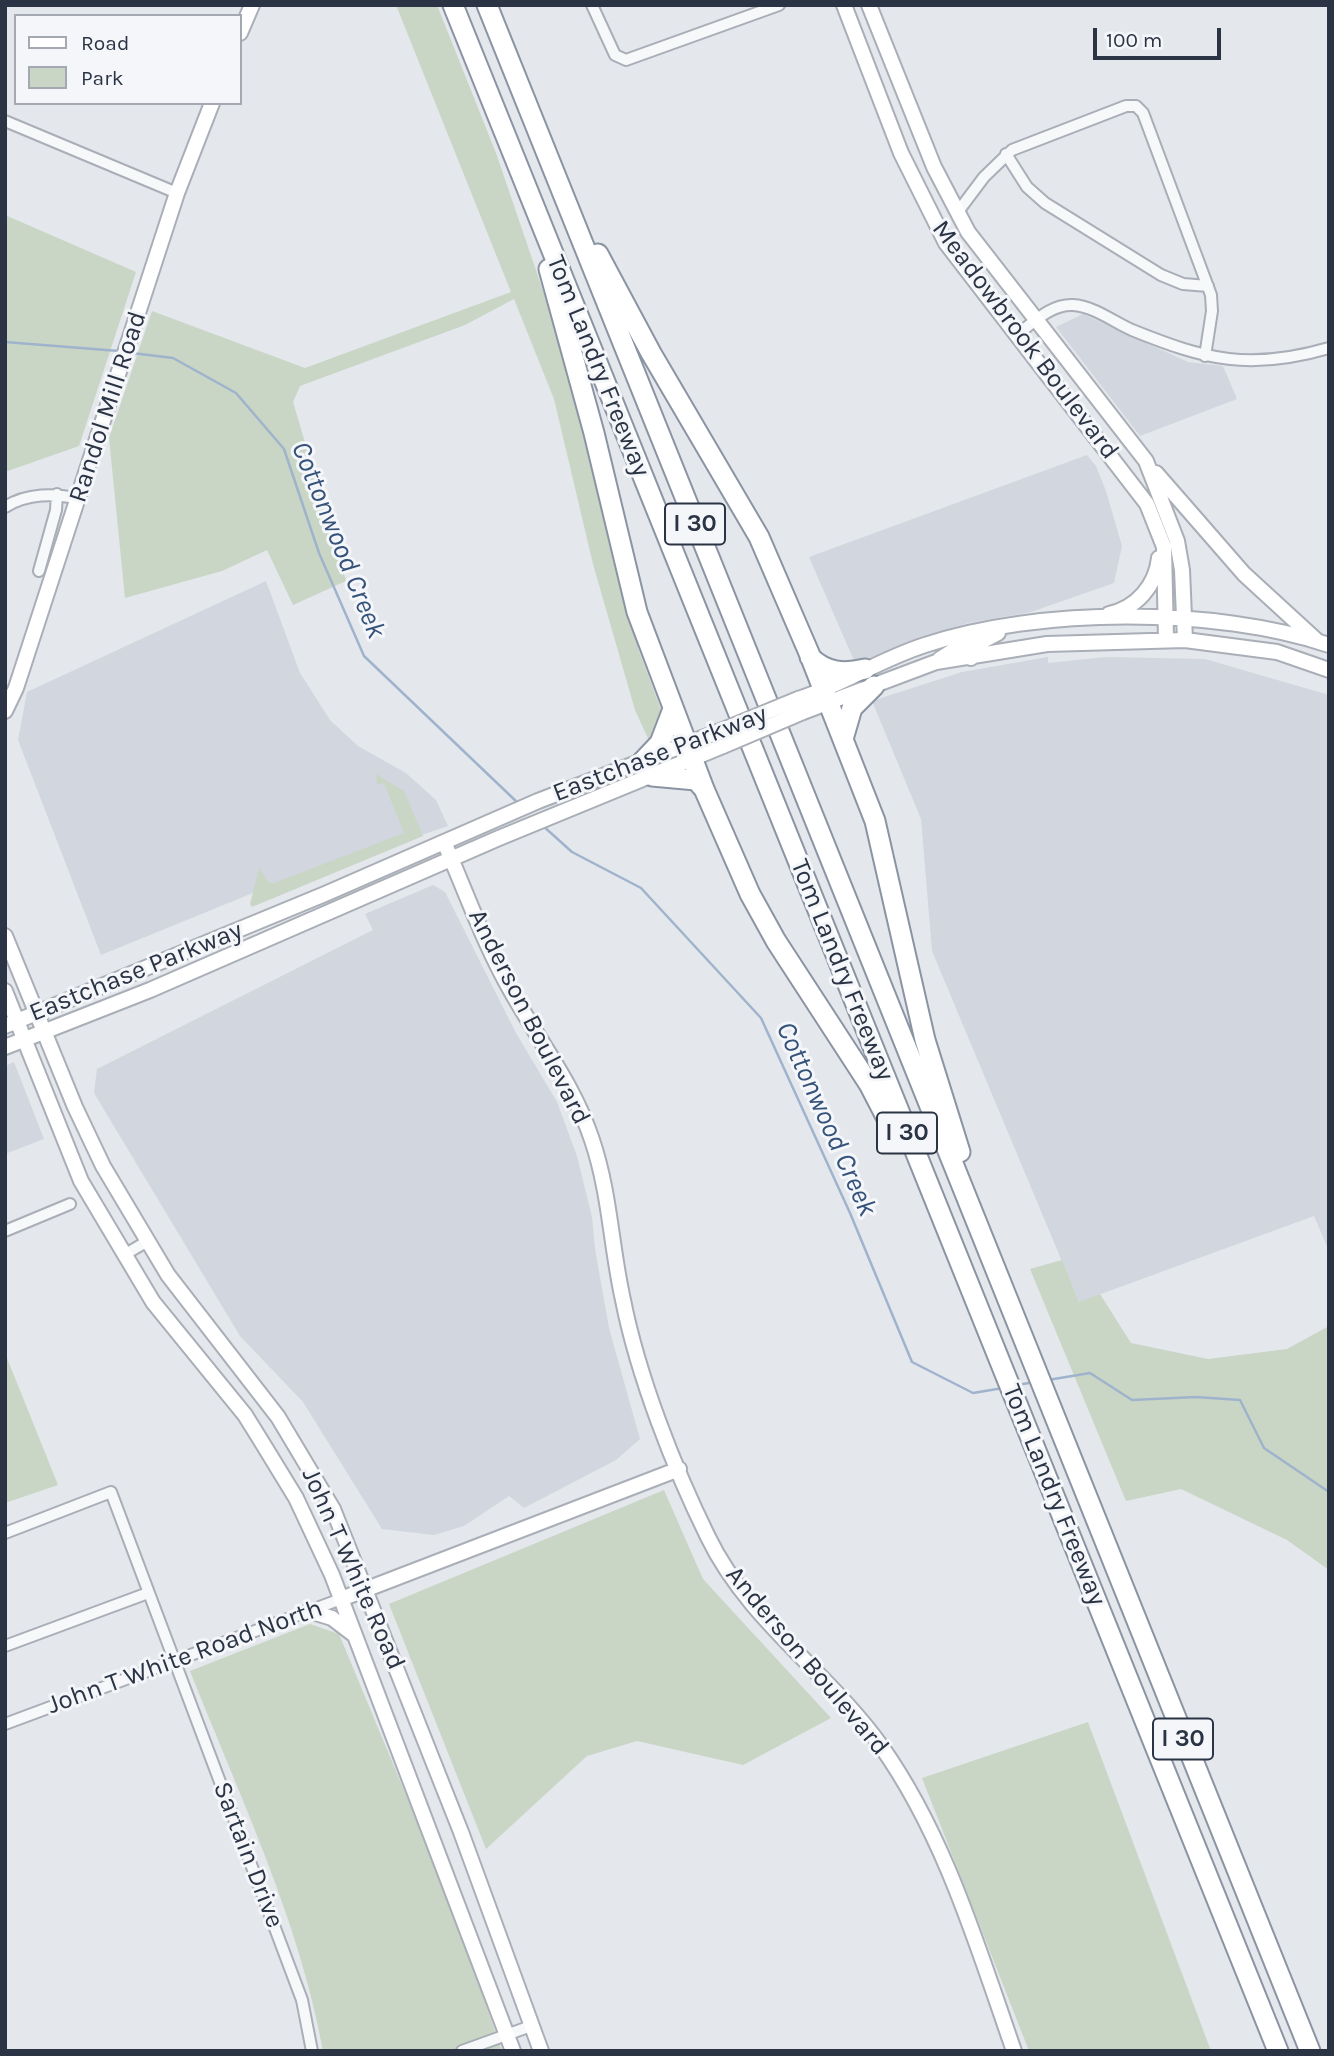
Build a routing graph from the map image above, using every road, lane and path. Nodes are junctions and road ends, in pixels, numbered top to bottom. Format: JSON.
{"nodes":[{"id":1,"x":252,"y":5,"type":"edge"},
{"id":2,"x":453,"y":5,"type":"edge"},
{"id":3,"x":487,"y":5,"type":"edge"},
{"id":4,"x":592,"y":5,"type":"edge"},
{"id":5,"x":779,"y":5,"type":"edge"},
{"id":6,"x":844,"y":5,"type":"edge"},
{"id":7,"x":869,"y":5,"type":"edge"},
{"id":8,"x":242,"y":28,"type":"edge"},
{"id":9,"x":211,"y":105,"type":"edge"},
{"id":10,"x":5,"y":121,"type":"edge"},
{"id":11,"x":1006,"y":154,"type":"junction"},
{"id":12,"x":553,"y":168,"type":"junction"},
{"id":13,"x":523,"y":177,"type":"junction"},
{"id":14,"x":177,"y":193,"type":"junction"},
{"id":15,"x":957,"y":213,"type":"junction"},
{"id":16,"x":936,"y":226,"type":"junction"},
{"id":17,"x":1208,"y":286,"type":"junction"},
{"id":18,"x":1038,"y":318,"type":"junction"},
{"id":19,"x":1018,"y":334,"type":"junction"},
{"id":20,"x":1329,"y":348,"type":"edge"},
{"id":21,"x":1205,"y":356,"type":"junction"},
{"id":22,"x":1146,"y":461,"type":"junction"},
{"id":23,"x":57,"y":494,"type":"junction"},
{"id":24,"x":79,"y":499,"type":"junction"},
{"id":25,"x":5,"y":506,"type":"edge"},
{"id":26,"x":1161,"y":539,"type":"junction"},
{"id":27,"x":39,"y":571,"type":"dead end"},
{"id":28,"x":1092,"y":617,"type":"junction"},
{"id":29,"x":1166,"y":618,"type":"junction"},
{"id":30,"x":1185,"y":618,"type":"junction"},
{"id":31,"x":1005,"y":628,"type":"junction"},
{"id":32,"x":965,"y":634,"type":"junction"},
{"id":33,"x":1166,"y":639,"type":"junction"},
{"id":34,"x":1185,"y":639,"type":"junction"},
{"id":35,"x":1323,"y":643,"type":"edge"},
{"id":36,"x":810,"y":657,"type":"junction"},
{"id":37,"x":971,"y":658,"type":"junction"},
{"id":38,"x":936,"y":662,"type":"junction"},
{"id":39,"x":1329,"y":670,"type":"edge"},
{"id":40,"x":870,"y":678,"type":"junction"},
{"id":41,"x":826,"y":697,"type":"junction"},
{"id":42,"x":673,"y":709,"type":"junction"},
{"id":43,"x":5,"y":711,"type":"edge"},
{"id":44,"x":843,"y":739,"type":"junction"},
{"id":45,"x":689,"y":751,"type":"junction"},
{"id":46,"x":647,"y":769,"type":"junction"},
{"id":47,"x":704,"y":789,"type":"junction"},
{"id":48,"x":444,"y":842,"type":"junction"},
{"id":49,"x":452,"y":859,"type":"junction"},
{"id":50,"x":249,"y":926,"type":"junction"},
{"id":51,"x":5,"y":936,"type":"edge"},
{"id":52,"x":257,"y":945,"type":"junction"},
{"id":53,"x":5,"y":991,"type":"edge"},
{"id":54,"x":37,"y":1013,"type":"junction"},
{"id":55,"x":11,"y":1024,"type":"edge"},
{"id":56,"x":44,"y":1031,"type":"junction"},
{"id":57,"x":24,"y":1039,"type":"junction"},
{"id":58,"x":5,"y":1047,"type":"edge"},
{"id":59,"x":70,"y":1204,"type":"dead end"},
{"id":60,"x":5,"y":1231,"type":"edge"},
{"id":61,"x":947,"y":1233,"type":"junction"},
{"id":62,"x":146,"y":1242,"type":"junction"},
{"id":63,"x":124,"y":1255,"type":"junction"},
{"id":64,"x":1027,"y":1347,"type":"junction"},
{"id":65,"x":679,"y":1469,"type":"junction"},
{"id":66,"x":5,"y":1533,"type":"edge"},
{"id":67,"x":366,"y":1589,"type":"junction"},
{"id":68,"x":148,"y":1593,"type":"junction"},
{"id":69,"x":341,"y":1599,"type":"junction"},
{"id":70,"x":309,"y":1611,"type":"junction"},
{"id":71,"x":355,"y":1636,"type":"junction"},
{"id":72,"x":5,"y":1646,"type":"edge"},
{"id":73,"x":173,"y":1661,"type":"junction"},
{"id":74,"x":5,"y":1724,"type":"edge"},
{"id":75,"x":1196,"y":1851,"type":"junction"},
{"id":76,"x":1228,"y":1851,"type":"junction"},
{"id":77,"x":531,"y":2025,"type":"junction"},
{"id":78,"x":507,"y":2034,"type":"junction"},
{"id":79,"x":312,"y":2051,"type":"edge"},
{"id":80,"x":462,"y":2051,"type":"edge"},
{"id":81,"x":513,"y":2051,"type":"edge"},
{"id":82,"x":541,"y":2051,"type":"edge"},
{"id":83,"x":1014,"y":2051,"type":"edge"},
{"id":84,"x":1264,"y":2051,"type":"edge"},
{"id":85,"x":1278,"y":2051,"type":"edge"},
{"id":86,"x":1310,"y":2051,"type":"edge"},
{"id":87,"x":1322,"y":2051,"type":"edge"}],
"edges":[{"from":1,"to":8,"type":"main road"},
{"from":2,"to":13,"type":"highway","name":"Tom Landry Freeway","number":"I 30"},
{"from":3,"to":12,"type":"highway","name":"Tom Landry Freeway","number":"I 30"},
{"from":4,"to":5,"type":"street"},
{"from":6,"to":16,"type":"main road","name":"Meadowbrook Boulevard"},
{"from":7,"to":15,"type":"main road","name":"Meadowbrook Boulevard"},
{"from":9,"to":14,"type":"main road","name":"Randol Mill Road"},
{"from":10,"to":14,"type":"street"},
{"from":11,"to":15,"type":"street"},
{"from":11,"to":17,"type":"street"},
{"from":11,"to":17,"type":"street"},
{"from":12,"to":36,"type":"highway"},
{"from":12,"to":64,"type":"highway","name":"Tom Landry Freeway","number":"I 30"},
{"from":13,"to":42,"type":"highway"},
{"from":13,"to":61,"type":"highway","name":"Tom Landry Freeway","number":"I 30"},
{"from":14,"to":24,"type":"main road","name":"Randol Mill Road"},
{"from":15,"to":16,"type":"main road"},
{"from":15,"to":18,"type":"main road","name":"Meadowbrook Boulevard"},
{"from":16,"to":19,"type":"main road","name":"Meadowbrook Boulevard"},
{"from":17,"to":21,"type":"street"},
{"from":18,"to":19,"type":"street"},
{"from":18,"to":21,"type":"street"},
{"from":18,"to":22,"type":"main road","name":"Meadowbrook Boulevard"},
{"from":19,"to":26,"type":"main road","name":"Meadowbrook Boulevard"},
{"from":20,"to":21,"type":"street"},
{"from":22,"to":30,"type":"main road","name":"Meadowbrook Boulevard"},
{"from":22,"to":35,"type":"main road"},
{"from":23,"to":24,"type":"street"},
{"from":23,"to":25,"type":"street"},
{"from":23,"to":27,"type":"street"},
{"from":24,"to":43,"type":"main road","name":"Randol Mill Road"},
{"from":26,"to":28,"type":"main road"},
{"from":26,"to":29,"type":"main road","name":"Meadowbrook Boulevard"},
{"from":28,"to":29,"type":"main road","name":"Eastchase Parkway"},
{"from":28,"to":31,"type":"main road","name":"Eastchase Parkway"},
{"from":29,"to":30,"type":"main road","name":"Eastchase Parkway"},
{"from":29,"to":33,"type":"main road","name":"Meadowbrook Boulevard"},
{"from":30,"to":34,"type":"main road","name":"Meadowbrook Boulevard"},
{"from":30,"to":35,"type":"main road","name":"Eastchase Parkway"},
{"from":31,"to":32,"type":"main road","name":"Eastchase Parkway"},
{"from":31,"to":37,"type":"main road"},
{"from":32,"to":38,"type":"main road"},
{"from":32,"to":40,"type":"main road","name":"Eastchase Parkway"},
{"from":33,"to":34,"type":"main road","name":"Eastchase Parkway"},
{"from":33,"to":37,"type":"main road","name":"Eastchase Parkway"},
{"from":34,"to":39,"type":"main road","name":"Eastchase Parkway"},
{"from":36,"to":40,"type":"highway"},
{"from":36,"to":41,"type":"highway"},
{"from":37,"to":38,"type":"main road","name":"Eastchase Parkway"},
{"from":38,"to":40,"type":"main road","name":"Eastchase Parkway"},
{"from":40,"to":41,"type":"main road","name":"Eastchase Parkway"},
{"from":40,"to":44,"type":"highway"},
{"from":41,"to":44,"type":"highway"},
{"from":41,"to":45,"type":"main road","name":"Eastchase Parkway","bridge":true},
{"from":42,"to":45,"type":"highway"},
{"from":42,"to":46,"type":"highway"},
{"from":44,"to":64,"type":"highway"},
{"from":45,"to":46,"type":"main road","name":"Eastchase Parkway"},
{"from":45,"to":47,"type":"highway"},
{"from":46,"to":47,"type":"highway"},
{"from":46,"to":48,"type":"main road","name":"Eastchase Parkway"},
{"from":46,"to":49,"type":"main road","name":"Eastchase Parkway"},
{"from":47,"to":61,"type":"highway"},
{"from":48,"to":49,"type":"main road","name":"Anderson Boulevard"},
{"from":48,"to":50,"type":"main road","name":"Eastchase Parkway"},
{"from":49,"to":52,"type":"main road","name":"Eastchase Parkway"},
{"from":49,"to":65,"type":"main road","name":"Anderson Boulevard"},
{"from":50,"to":52,"type":"main road"},
{"from":50,"to":54,"type":"main road","name":"Eastchase Parkway"},
{"from":51,"to":54,"type":"main road","name":"John T White Road"},
{"from":52,"to":56,"type":"main road","name":"Eastchase Parkway"},
{"from":53,"to":55,"type":"main road","name":"John T White Road"},
{"from":54,"to":55,"type":"main road","name":"Eastchase Parkway"},
{"from":54,"to":56,"type":"main road","name":"John T White Road"},
{"from":55,"to":57,"type":"main road","name":"John T White Road"},
{"from":56,"to":57,"type":"main road","name":"Eastchase Parkway"},
{"from":56,"to":62,"type":"main road","name":"John T White Road"},
{"from":57,"to":58,"type":"main road"},
{"from":57,"to":63,"type":"main road","name":"John T White Road"},
{"from":59,"to":60,"type":"street"},
{"from":61,"to":75,"type":"highway","name":"Tom Landry Freeway","number":"I 30"},
{"from":62,"to":63,"type":"street"},
{"from":62,"to":67,"type":"main road","name":"John T White Road"},
{"from":63,"to":69,"type":"main road","name":"John T White Road"},
{"from":64,"to":76,"type":"highway","name":"Tom Landry Freeway","number":"I 30"},
{"from":65,"to":67,"type":"main road","name":"John T White Road North"},
{"from":65,"to":83,"type":"main road","name":"Anderson Boulevard"},
{"from":66,"to":68,"type":"street","name":"Sartain Drive"},
{"from":67,"to":69,"type":"main road","name":"John T White Road North"},
{"from":67,"to":77,"type":"main road","name":"John T White Road"},
{"from":68,"to":72,"type":"street"},
{"from":68,"to":73,"type":"street","name":"Sartain Drive"},
{"from":69,"to":70,"type":"street","name":"John T White Road North"},
{"from":69,"to":71,"type":"main road","name":"John T White Road"},
{"from":70,"to":71,"type":"main road"},
{"from":70,"to":73,"type":"street","name":"John T White Road North"},
{"from":71,"to":78,"type":"main road","name":"John T White Road"},
{"from":73,"to":74,"type":"street","name":"John T White Road North"},
{"from":73,"to":79,"type":"street","name":"Sartain Drive"},
{"from":75,"to":84,"type":"highway"},
{"from":75,"to":85,"type":"highway","name":"Tom Landry Freeway","number":"I 30"},
{"from":76,"to":86,"type":"highway","name":"Tom Landry Freeway","number":"I 30"},
{"from":76,"to":87,"type":"highway"},
{"from":77,"to":78,"type":"street"},
{"from":77,"to":82,"type":"main road","name":"John T White Road"},
{"from":78,"to":80,"type":"street"},
{"from":78,"to":81,"type":"main road","name":"John T White Road"}]}
